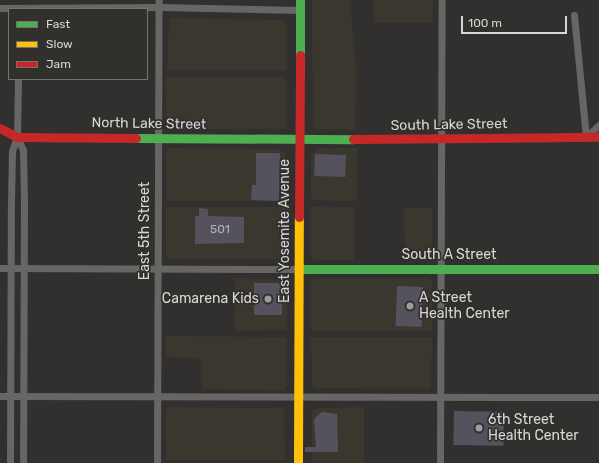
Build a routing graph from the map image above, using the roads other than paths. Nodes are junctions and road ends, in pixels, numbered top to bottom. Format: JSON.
{"nodes":[{"id":1,"x":300,"y":0,"type":"edge"},
{"id":2,"x":442,"y":0,"type":"edge"},
{"id":3,"x":159,"y":3,"type":"edge"},
{"id":4,"x":0,"y":8,"type":"edge"},
{"id":5,"x":18,"y":8,"type":"edge"},
{"id":6,"x":300,"y":10,"type":"junction"},
{"id":7,"x":574,"y":15,"type":"dead end"},
{"id":8,"x":18,"y":80,"type":"edge"},
{"id":9,"x":599,"y":125,"type":"edge"},
{"id":10,"x":1,"y":131,"type":"edge"},
{"id":11,"x":17,"y":136,"type":"junction"},
{"id":12,"x":586,"y":137,"type":"junction"},
{"id":13,"x":599,"y":137,"type":"edge"},
{"id":14,"x":158,"y":138,"type":"junction"},
{"id":15,"x":299,"y":140,"type":"junction"},
{"id":16,"x":442,"y":140,"type":"junction"},
{"id":17,"x":159,"y":267,"type":"junction"},
{"id":18,"x":0,"y":268,"type":"edge"},
{"id":19,"x":13,"y":268,"type":"junction"},
{"id":20,"x":24,"y":268,"type":"junction"},
{"id":21,"x":300,"y":269,"type":"junction"},
{"id":22,"x":441,"y":269,"type":"junction"},
{"id":23,"x":599,"y":269,"type":"edge"},
{"id":24,"x":0,"y":396,"type":"edge"},
{"id":25,"x":11,"y":396,"type":"junction"},
{"id":26,"x":24,"y":396,"type":"junction"},
{"id":27,"x":599,"y":397,"type":"edge"},
{"id":28,"x":157,"y":398,"type":"junction"},
{"id":29,"x":298,"y":398,"type":"junction"},
{"id":30,"x":441,"y":399,"type":"junction"},
{"id":31,"x":10,"y":463,"type":"edge"},
{"id":32,"x":23,"y":463,"type":"edge"},
{"id":33,"x":157,"y":463,"type":"edge"},
{"id":34,"x":298,"y":463,"type":"edge"},
{"id":35,"x":440,"y":463,"type":"edge"}],
"edges":[{"from":1,"to":6,"type":"street","name":"East Yosemite Avenue"},
{"from":2,"to":16,"type":"street"},
{"from":3,"to":5,"type":"street"},
{"from":3,"to":6,"type":"street"},
{"from":3,"to":14,"type":"street","name":"East 5th Street"},
{"from":4,"to":5,"type":"street"},
{"from":6,"to":15,"type":"street","name":"East Yosemite Avenue"},
{"from":7,"to":12,"type":"street"},
{"from":8,"to":11,"type":"street"},
{"from":9,"to":12,"type":"street"},
{"from":10,"to":11,"type":"street","name":"North Lake Street"},
{"from":11,"to":14,"type":"street","name":"North Lake Street"},
{"from":11,"to":19,"type":"street"},
{"from":11,"to":20,"type":"street"},
{"from":12,"to":13,"type":"street","name":"South Lake Street"},
{"from":12,"to":16,"type":"street","name":"South Lake Street"},
{"from":14,"to":15,"type":"street","name":"North Lake Street"},
{"from":14,"to":17,"type":"street","name":"East 5th Street"},
{"from":15,"to":16,"type":"street","name":"South Lake Street"},
{"from":15,"to":21,"type":"street","name":"East Yosemite Avenue"},
{"from":16,"to":22,"type":"street"},
{"from":17,"to":20,"type":"street"},
{"from":17,"to":21,"type":"street"},
{"from":17,"to":28,"type":"street","name":"East 5th Street"},
{"from":18,"to":19,"type":"street"},
{"from":19,"to":20,"type":"street"},
{"from":19,"to":25,"type":"street"},
{"from":20,"to":26,"type":"street"},
{"from":21,"to":22,"type":"street","name":"South A Street"},
{"from":21,"to":29,"type":"street","name":"East Yosemite Avenue"},
{"from":22,"to":23,"type":"street","name":"South A Street"},
{"from":22,"to":30,"type":"street"},
{"from":24,"to":25,"type":"street"},
{"from":25,"to":26,"type":"street"},
{"from":25,"to":31,"type":"street"},
{"from":26,"to":28,"type":"street"},
{"from":26,"to":32,"type":"street"},
{"from":27,"to":30,"type":"street"},
{"from":28,"to":29,"type":"street"},
{"from":28,"to":33,"type":"street","name":"East 5th Street"},
{"from":29,"to":30,"type":"street"},
{"from":29,"to":34,"type":"street","name":"East Yosemite Avenue"},
{"from":30,"to":35,"type":"street"}]}
